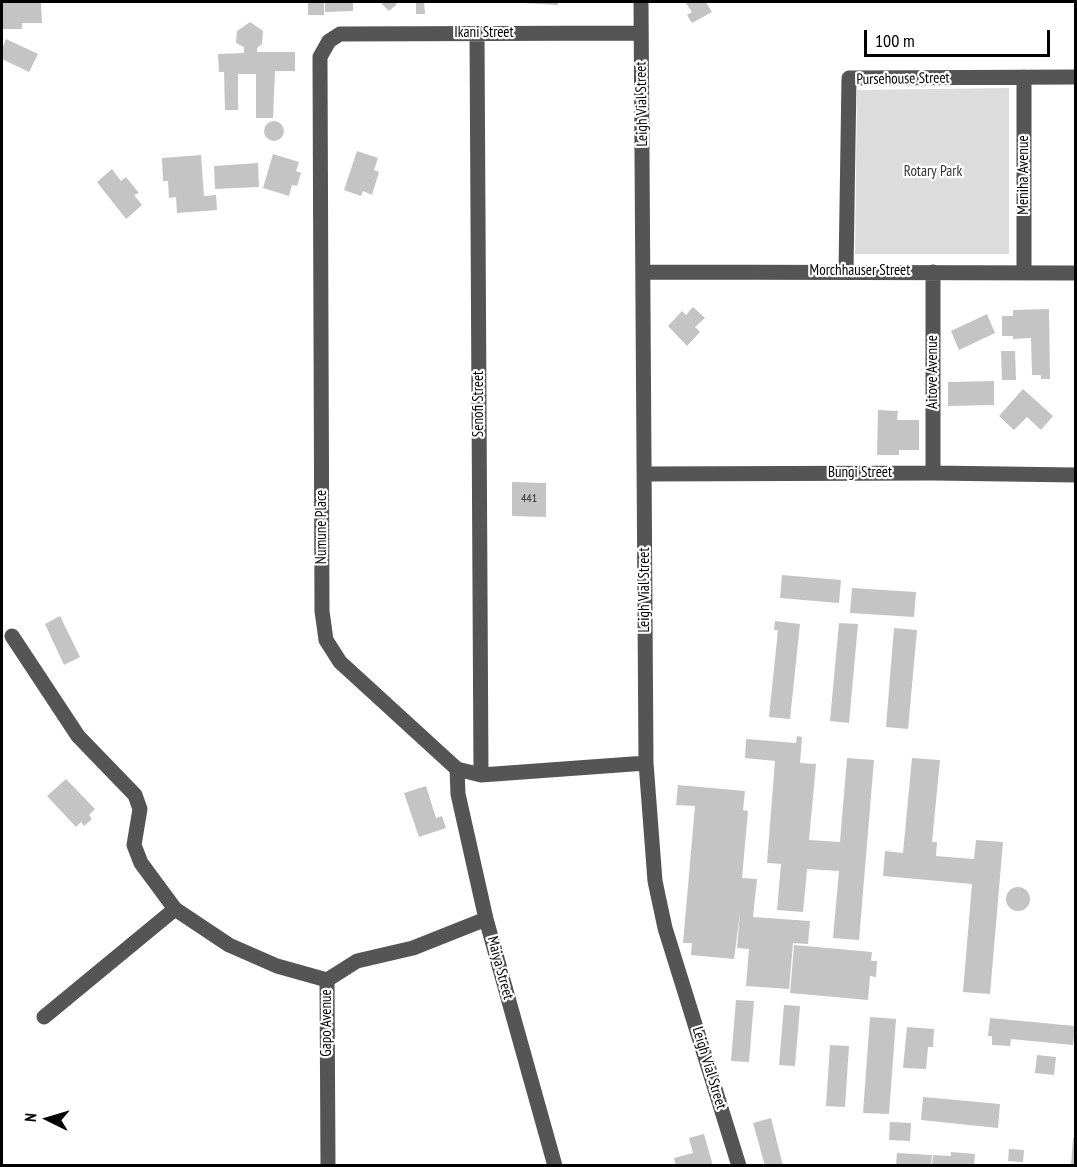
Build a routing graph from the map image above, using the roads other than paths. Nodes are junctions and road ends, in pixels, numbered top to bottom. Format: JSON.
{"nodes":[{"id":1,"x":641,"y":2,"type":"edge"},
{"id":2,"x":477,"y":33,"type":"junction"},
{"id":3,"x":641,"y":33,"type":"junction"},
{"id":4,"x":329,"y":41,"type":"joint"},
{"id":5,"x":1076,"y":77,"type":"edge"},
{"id":6,"x":1024,"y":78,"type":"junction"},
{"id":7,"x":846,"y":271,"type":"junction"},
{"id":8,"x":644,"y":272,"type":"junction"},
{"id":9,"x":933,"y":272,"type":"junction"},
{"id":10,"x":1024,"y":273,"type":"junction"},
{"id":11,"x":1076,"y":273,"type":"edge"},
{"id":12,"x":933,"y":473,"type":"junction"},
{"id":13,"x":645,"y":474,"type":"junction"},
{"id":14,"x":1076,"y":475,"type":"edge"},
{"id":15,"x":12,"y":636,"type":"dead end"},
{"id":16,"x":646,"y":763,"type":"junction"},
{"id":17,"x":457,"y":769,"type":"junction"},
{"id":18,"x":481,"y":775,"type":"junction"},
{"id":19,"x":175,"y":909,"type":"junction"},
{"id":20,"x":486,"y":919,"type":"junction"},
{"id":21,"x":327,"y":980,"type":"junction"},
{"id":22,"x":44,"y":1017,"type":"dead end"},
{"id":23,"x":328,"y":1166,"type":"edge"},
{"id":24,"x":555,"y":1166,"type":"edge"},
{"id":25,"x":739,"y":1166,"type":"edge"}],
"edges":[{"from":1,"to":3,"type":"street","name":"Leigh Vial Street"},
{"from":2,"to":3,"type":"street","name":"Ikani Street"},
{"from":2,"to":4,"type":"street","name":"Ikani Street"},
{"from":2,"to":18,"type":"street","name":"Senofi Street"},
{"from":3,"to":8,"type":"street","name":"Leigh Vial Street"},
{"from":4,"to":17,"type":"street","name":"Numune Place"},
{"from":5,"to":6,"type":"street","name":"Pursehouse Street"},
{"from":6,"to":7,"type":"street","name":"Pursehouse Street"},
{"from":6,"to":10,"type":"street","name":"Meniha Avenue"},
{"from":7,"to":8,"type":"street","name":"Morchhauser Street"},
{"from":7,"to":9,"type":"street","name":"Morchhauser Street"},
{"from":8,"to":13,"type":"street","name":"Leigh Vial Street"},
{"from":9,"to":10,"type":"street","name":"Morchhauser Street"},
{"from":9,"to":12,"type":"street","name":"Aitove Avenue"},
{"from":10,"to":11,"type":"street","name":"Morchhauser Street"},
{"from":12,"to":13,"type":"street","name":"Bungi Street"},
{"from":12,"to":14,"type":"street","name":"Bungi Street"},
{"from":13,"to":16,"type":"street","name":"Leigh Vial Street"},
{"from":15,"to":19,"type":"street"},
{"from":16,"to":18,"type":"street","name":"Numune Place"},
{"from":16,"to":25,"type":"street","name":"Leigh Vial Street"},
{"from":17,"to":18,"type":"street","name":"Numune Place"},
{"from":17,"to":20,"type":"street","name":"Maiya Street"},
{"from":19,"to":21,"type":"street"},
{"from":19,"to":22,"type":"street"},
{"from":20,"to":21,"type":"street","name":"Gapo Avenue"},
{"from":20,"to":24,"type":"street","name":"Maiya Street"},
{"from":21,"to":23,"type":"street","name":"Gapo Avenue"}]}
